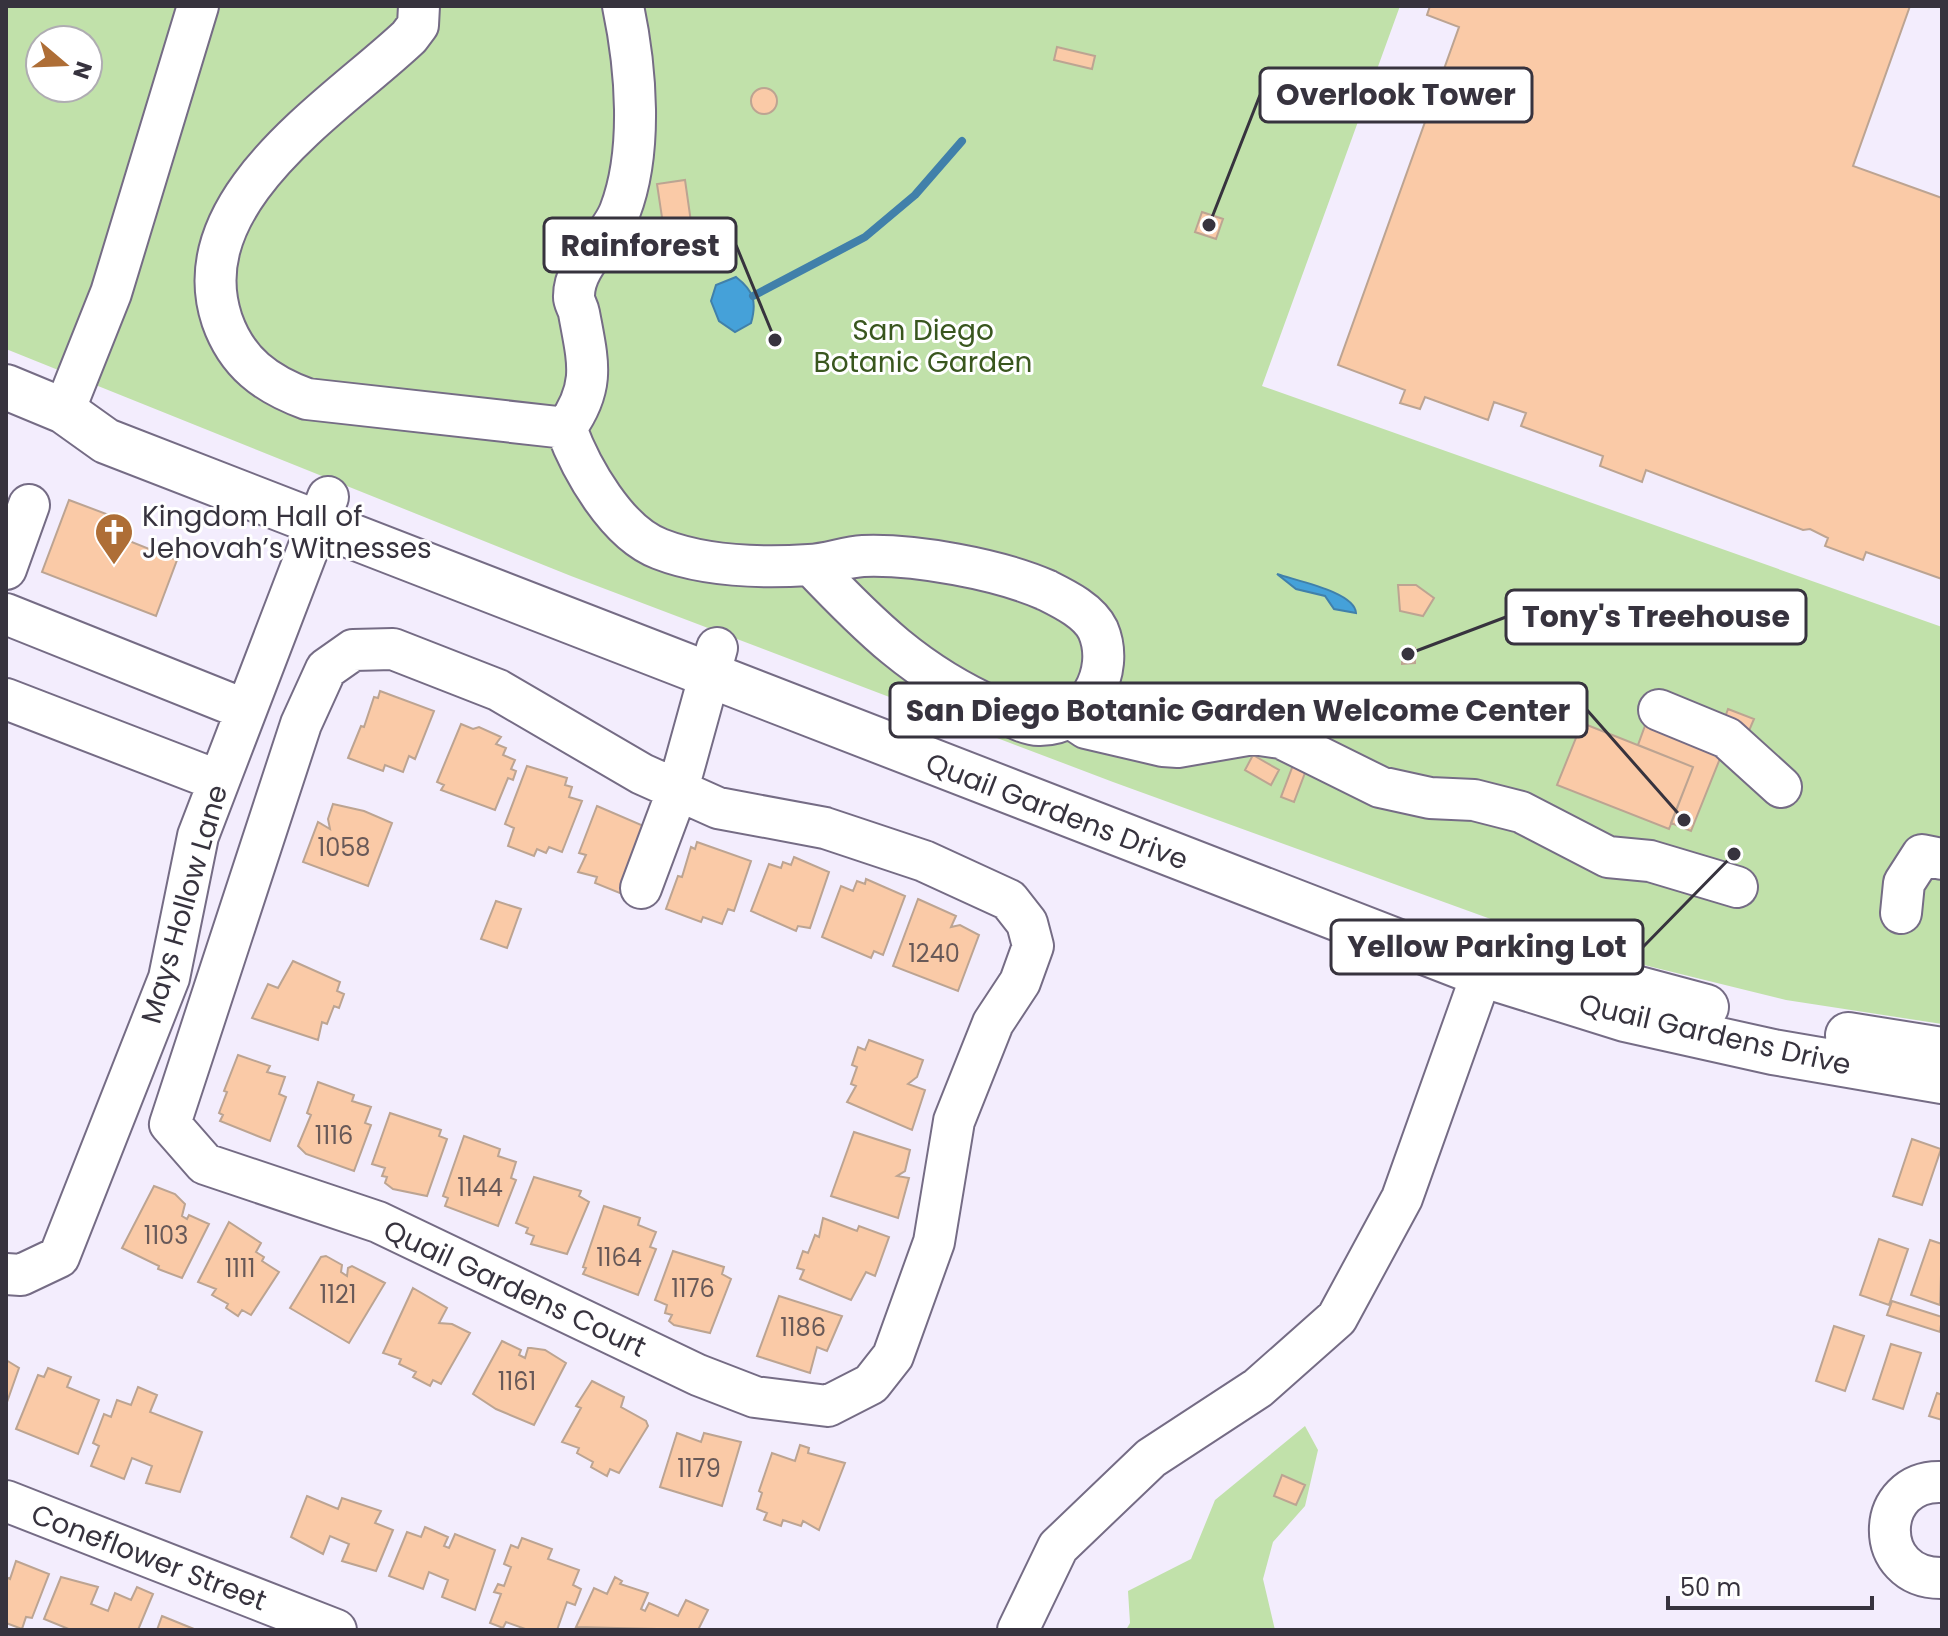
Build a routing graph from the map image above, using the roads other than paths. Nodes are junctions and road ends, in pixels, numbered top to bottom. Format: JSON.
{"nodes":[{"id":1,"x":198,"y":6,"type":"edge"},
{"id":2,"x":419,"y":6,"type":"edge"},
{"id":3,"x":623,"y":6,"type":"edge"},
{"id":4,"x":6,"y":387,"type":"edge"},
{"id":5,"x":64,"y":411,"type":"junction"},
{"id":6,"x":566,"y":428,"type":"junction"},
{"id":7,"x":29,"y":505,"type":"dead end"},
{"id":8,"x":322,"y":510,"type":"junction"},
{"id":9,"x":811,"y":565,"type":"junction"},
{"id":10,"x":6,"y":569,"type":"edge"},
{"id":11,"x":6,"y":614,"type":"edge"},
{"id":12,"x":712,"y":662,"type":"junction"},
{"id":13,"x":6,"y":699,"type":"edge"},
{"id":14,"x":246,"y":710,"type":"junction"},
{"id":15,"x":1659,"y":710,"type":"dead end"},
{"id":16,"x":1071,"y":718,"type":"junction"},
{"id":17,"x":219,"y":781,"type":"junction"},
{"id":18,"x":1781,"y":787,"type":"dead end"},
{"id":19,"x":678,"y":789,"type":"junction"},
{"id":20,"x":1942,"y":859,"type":"edge"},
{"id":21,"x":1737,"y":887,"type":"dead end"},
{"id":22,"x":641,"y":888,"type":"dead end"},
{"id":23,"x":1901,"y":913,"type":"dead end"},
{"id":24,"x":1486,"y":961,"type":"junction"},
{"id":25,"x":1942,"y":1050,"type":"edge"},
{"id":26,"x":1942,"y":1081,"type":"edge"},
{"id":27,"x":6,"y":1274,"type":"edge"},
{"id":28,"x":1942,"y":1482,"type":"edge"},
{"id":29,"x":6,"y":1501,"type":"edge"},
{"id":30,"x":1942,"y":1578,"type":"edge"},
{"id":31,"x":336,"y":1630,"type":"edge"},
{"id":32,"x":1018,"y":1630,"type":"edge"}],
"edges":[{"from":1,"to":5,"type":"street"},
{"from":2,"to":6,"type":"street"},
{"from":3,"to":6,"type":"street"},
{"from":4,"to":5,"type":"main road","name":"Quail Gardens Drive"},
{"from":5,"to":8,"type":"main road","name":"Quail Gardens Drive"},
{"from":6,"to":9,"type":"street"},
{"from":7,"to":10,"type":"street"},
{"from":8,"to":12,"type":"main road","name":"Quail Gardens Drive"},
{"from":8,"to":14,"type":"street","name":"Mays Hollow Lane"},
{"from":9,"to":16,"type":"street"},
{"from":9,"to":16,"type":"street"},
{"from":11,"to":14,"type":"street"},
{"from":12,"to":19,"type":"street"},
{"from":12,"to":24,"type":"main road","name":"Quail Gardens Drive"},
{"from":13,"to":17,"type":"street"},
{"from":14,"to":17,"type":"street","name":"Mays Hollow Lane"},
{"from":15,"to":18,"type":"street"},
{"from":16,"to":21,"type":"street"},
{"from":17,"to":27,"type":"street","name":"Mays Hollow Lane"},
{"from":19,"to":19,"type":"street","name":"Quail Gardens Court"},
{"from":19,"to":22,"type":"street"},
{"from":20,"to":23,"type":"street"},
{"from":24,"to":25,"type":"main road","name":"Quail Gardens Drive"},
{"from":24,"to":26,"type":"main road","name":"Quail Gardens Drive"},
{"from":24,"to":32,"type":"street"},
{"from":28,"to":30,"type":"street"},
{"from":29,"to":31,"type":"street","name":"Coneflower Street"}]}
